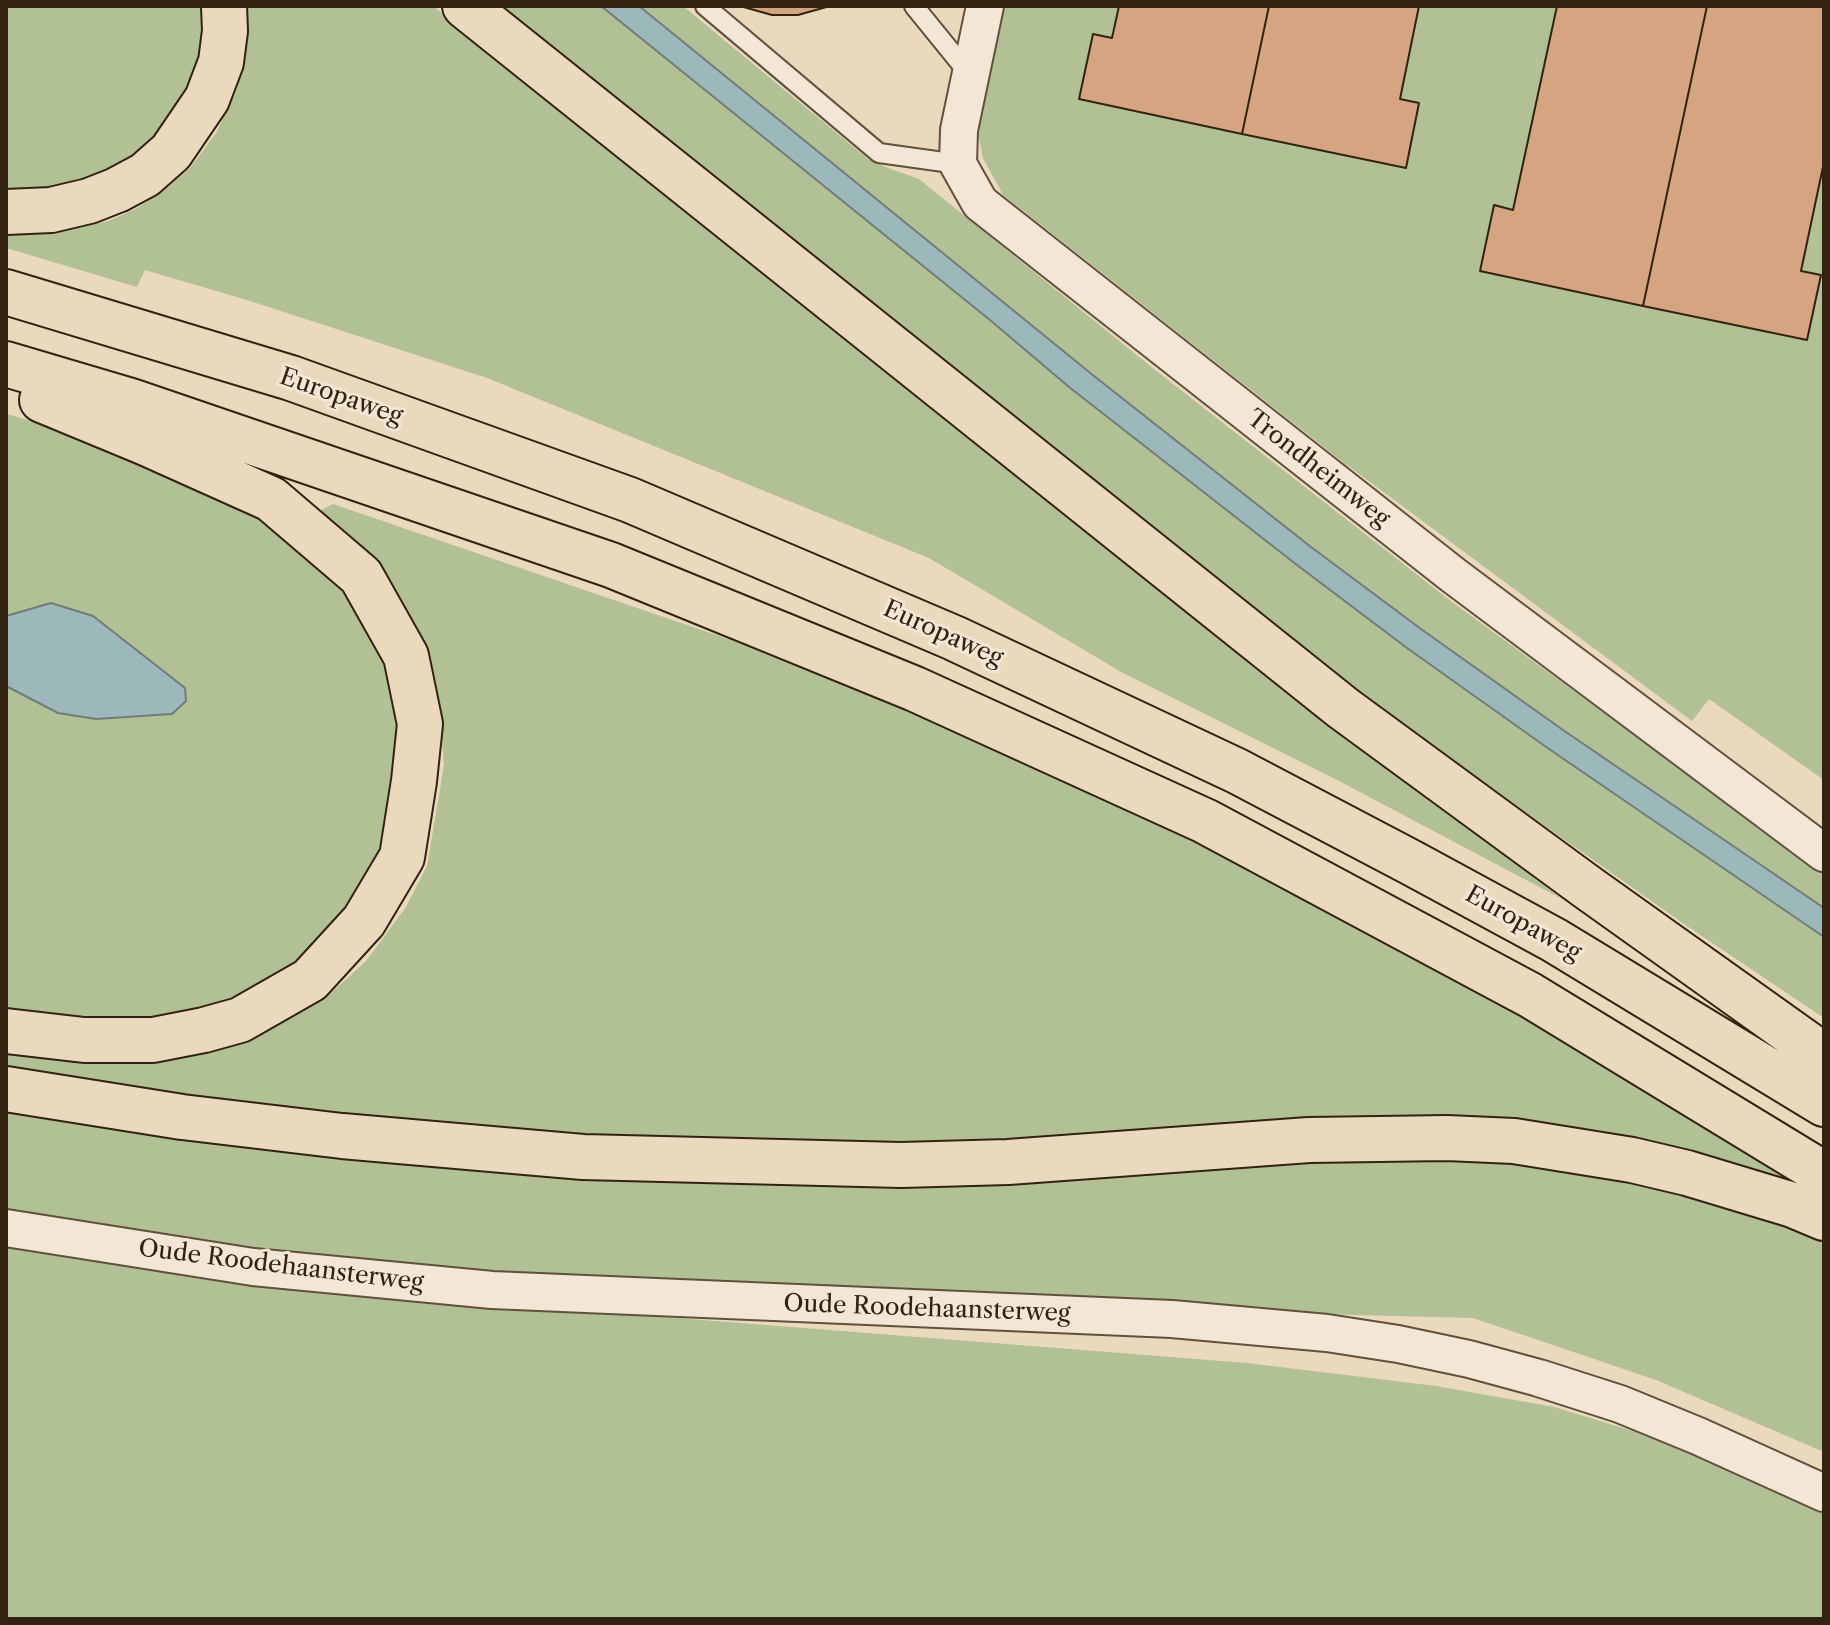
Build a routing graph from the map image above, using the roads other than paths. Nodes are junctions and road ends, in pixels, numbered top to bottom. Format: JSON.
{"nodes":[{"id":1,"x":224,"y":6,"type":"edge"},
{"id":2,"x":465,"y":6,"type":"edge"},
{"id":3,"x":705,"y":6,"type":"edge"},
{"id":4,"x":914,"y":6,"type":"edge"},
{"id":5,"x":985,"y":6,"type":"edge"},
{"id":6,"x":971,"y":75,"type":"junction"},
{"id":7,"x":958,"y":164,"type":"junction"},
{"id":8,"x":6,"y":212,"type":"edge"},
{"id":9,"x":6,"y":292,"type":"edge"},
{"id":10,"x":6,"y":364,"type":"edge"},
{"id":11,"x":6,"y":386,"type":"edge"},
{"id":12,"x":1824,"y":853,"type":"edge"},
{"id":13,"x":6,"y":1031,"type":"edge"},
{"id":14,"x":1824,"y":1056,"type":"edge"},
{"id":15,"x":6,"y":1089,"type":"edge"},
{"id":16,"x":1824,"y":1104,"type":"edge"},
{"id":17,"x":1824,"y":1174,"type":"edge"},
{"id":18,"x":1824,"y":1218,"type":"edge"},
{"id":19,"x":6,"y":1228,"type":"edge"},
{"id":20,"x":1824,"y":1493,"type":"edge"}],
"edges":[{"from":1,"to":8,"type":"highway"},
{"from":2,"to":14,"type":"highway"},
{"from":3,"to":7,"type":"lane"},
{"from":4,"to":6,"type":"lane"},
{"from":5,"to":6,"type":"street"},
{"from":6,"to":7,"type":"street"},
{"from":7,"to":12,"type":"street","name":"Trondheimweg"},
{"from":9,"to":16,"type":"highway","name":"Europaweg"},
{"from":10,"to":17,"type":"highway"},
{"from":11,"to":13,"type":"highway"},
{"from":15,"to":18,"type":"highway"},
{"from":19,"to":20,"type":"street","name":"Oude Roodehaansterweg"}]}
